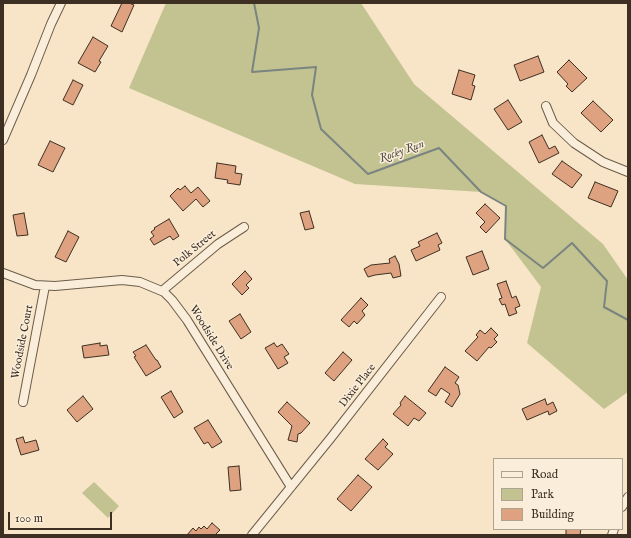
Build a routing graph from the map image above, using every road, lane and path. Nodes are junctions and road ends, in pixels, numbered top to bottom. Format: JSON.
{"nodes":[{"id":1,"x":61,"y":3,"type":"edge"},
{"id":2,"x":546,"y":106,"type":"dead end"},
{"id":3,"x":3,"y":140,"type":"edge"},
{"id":4,"x":628,"y":172,"type":"edge"},
{"id":5,"x":244,"y":227,"type":"dead end"},
{"id":6,"x":3,"y":273,"type":"edge"},
{"id":7,"x":45,"y":286,"type":"junction"},
{"id":8,"x":162,"y":291,"type":"junction"},
{"id":9,"x":441,"y":297,"type":"dead end"},
{"id":10,"x":23,"y":402,"type":"dead end"},
{"id":11,"x":291,"y":487,"type":"junction"},
{"id":12,"x":252,"y":535,"type":"edge"}],
"edges":[{"from":1,"to":3,"type":"street"},
{"from":2,"to":4,"type":"street"},
{"from":5,"to":8,"type":"street","name":"Polk Street"},
{"from":6,"to":7,"type":"street","name":"Woodside Drive"},
{"from":7,"to":8,"type":"street","name":"Woodside Drive"},
{"from":7,"to":10,"type":"street","name":"Woodside Court"},
{"from":8,"to":11,"type":"street","name":"Woodside Drive"},
{"from":9,"to":11,"type":"street","name":"Dixie Place"},
{"from":11,"to":12,"type":"street"}]}
